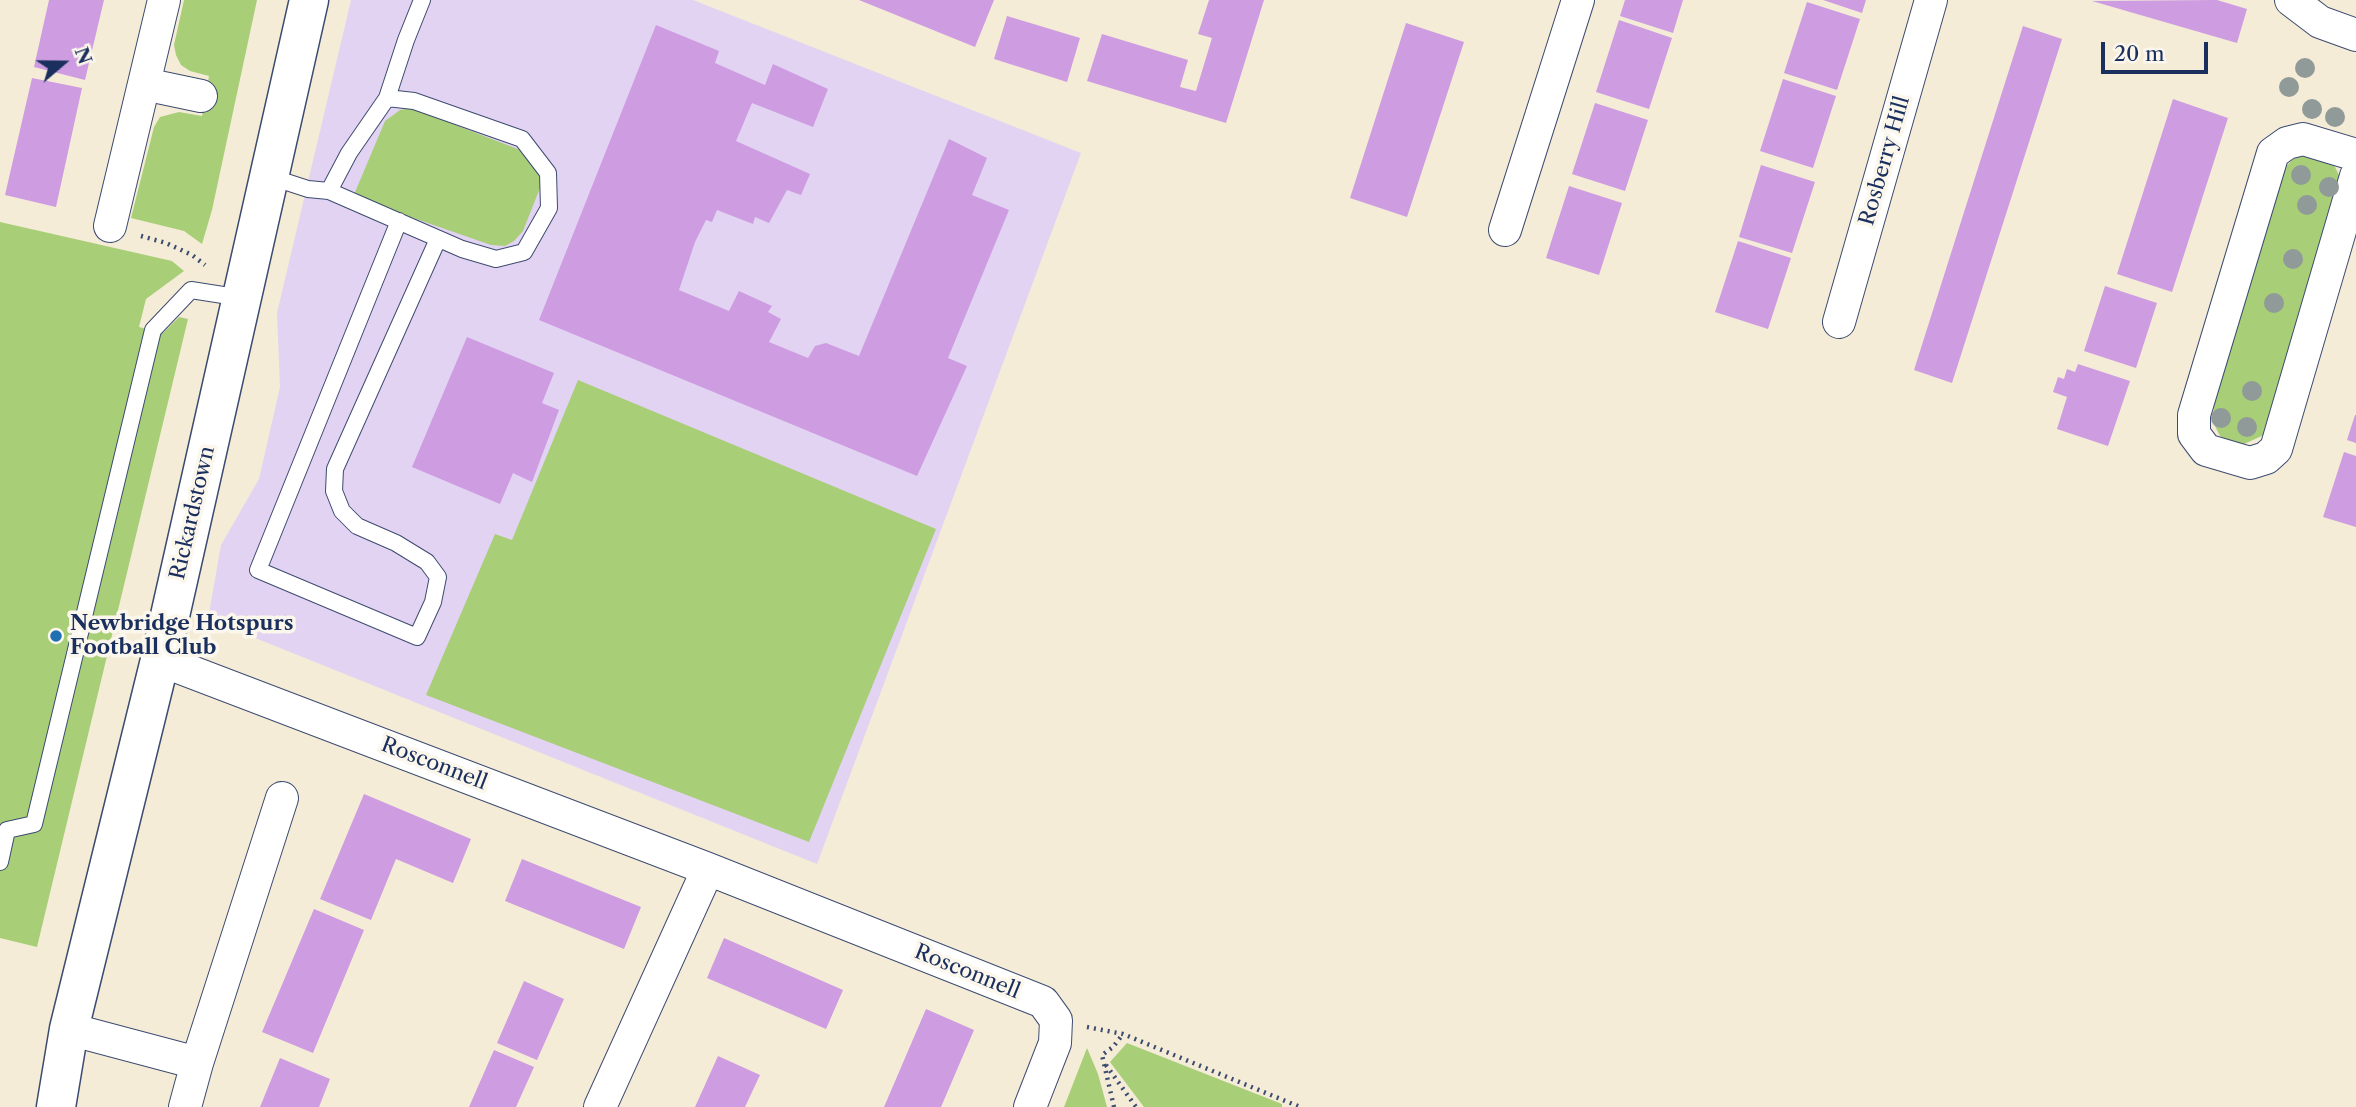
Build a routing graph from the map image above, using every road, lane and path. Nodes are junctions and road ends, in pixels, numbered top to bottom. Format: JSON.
{"nodes":[{"id":1,"x":164,"y":0,"type":"edge"},
{"id":2,"x":309,"y":0,"type":"edge"},
{"id":3,"x":422,"y":0,"type":"edge"},
{"id":4,"x":1578,"y":0,"type":"edge"},
{"id":5,"x":1931,"y":0,"type":"edge"},
{"id":6,"x":2291,"y":0,"type":"edge"},
{"id":7,"x":2356,"y":35,"type":"edge"},
{"id":8,"x":144,"y":83,"type":"junction"},
{"id":9,"x":201,"y":96,"type":"dead end"},
{"id":10,"x":387,"y":98,"type":"junction"},
{"id":11,"x":2356,"y":155,"type":"edge"},
{"id":12,"x":268,"y":176,"type":"junction"},
{"id":13,"x":2356,"y":176,"type":"edge"},
{"id":14,"x":329,"y":191,"type":"junction"},
{"id":15,"x":399,"y":221,"type":"junction"},
{"id":16,"x":110,"y":226,"type":"joint"},
{"id":17,"x":1505,"y":230,"type":"dead end"},
{"id":18,"x":438,"y":239,"type":"junction"},
{"id":19,"x":209,"y":268,"type":"dead end"},
{"id":20,"x":242,"y":298,"type":"junction"},
{"id":21,"x":1839,"y":323,"type":"dead end"},
{"id":22,"x":160,"y":660,"type":"junction"},
{"id":23,"x":282,"y":798,"type":"dead end"},
{"id":24,"x":0,"y":862,"type":"edge"},
{"id":25,"x":708,"y":869,"type":"junction"},
{"id":26,"x":1056,"y":1020,"type":"junction"},
{"id":27,"x":69,"y":1029,"type":"junction"},
{"id":28,"x":1123,"y":1034,"type":"junction"},
{"id":29,"x":1103,"y":1062,"type":"junction"},
{"id":30,"x":197,"y":1063,"type":"junction"},
{"id":31,"x":1292,"y":1105,"type":"edge"},
{"id":32,"x":55,"y":1107,"type":"edge"},
{"id":33,"x":185,"y":1107,"type":"edge"},
{"id":34,"x":600,"y":1107,"type":"edge"},
{"id":35,"x":1031,"y":1107,"type":"edge"},
{"id":36,"x":1114,"y":1107,"type":"edge"},
{"id":37,"x":1136,"y":1107,"type":"edge"},
{"id":38,"x":1300,"y":1107,"type":"edge"}],
"edges":[{"from":1,"to":8,"type":"street"},
{"from":2,"to":12,"type":"street","name":"Rickardstown"},
{"from":3,"to":10,"type":"lane"},
{"from":4,"to":17,"type":"street"},
{"from":5,"to":21,"type":"street","name":"Rosberry Hill"},
{"from":6,"to":7,"type":"street"},
{"from":8,"to":9,"type":"street"},
{"from":8,"to":16,"type":"street"},
{"from":10,"to":14,"type":"lane"},
{"from":10,"to":18,"type":"lane"},
{"from":11,"to":13,"type":"street"},
{"from":12,"to":14,"type":"lane"},
{"from":12,"to":20,"type":"street","name":"Rickardstown"},
{"from":14,"to":15,"type":"lane"},
{"from":15,"to":18,"type":"lane"},
{"from":15,"to":18,"type":"lane"},
{"from":16,"to":19,"type":"path"},
{"from":20,"to":22,"type":"street","name":"Rickardstown"},
{"from":20,"to":24,"type":"lane"},
{"from":22,"to":25,"type":"street","name":"Rosconnell"},
{"from":22,"to":27,"type":"street","name":"Rickardstown"},
{"from":23,"to":30,"type":"street"},
{"from":25,"to":26,"type":"street","name":"Rosconnell"},
{"from":25,"to":34,"type":"street"},
{"from":26,"to":28,"type":"path"},
{"from":26,"to":35,"type":"street"},
{"from":27,"to":30,"type":"street"},
{"from":27,"to":32,"type":"street","name":"Rickardstown"},
{"from":28,"to":29,"type":"path"},
{"from":28,"to":31,"type":"path"},
{"from":29,"to":36,"type":"path"},
{"from":29,"to":37,"type":"path"},
{"from":30,"to":33,"type":"street"},
{"from":31,"to":38,"type":"path"}]}
